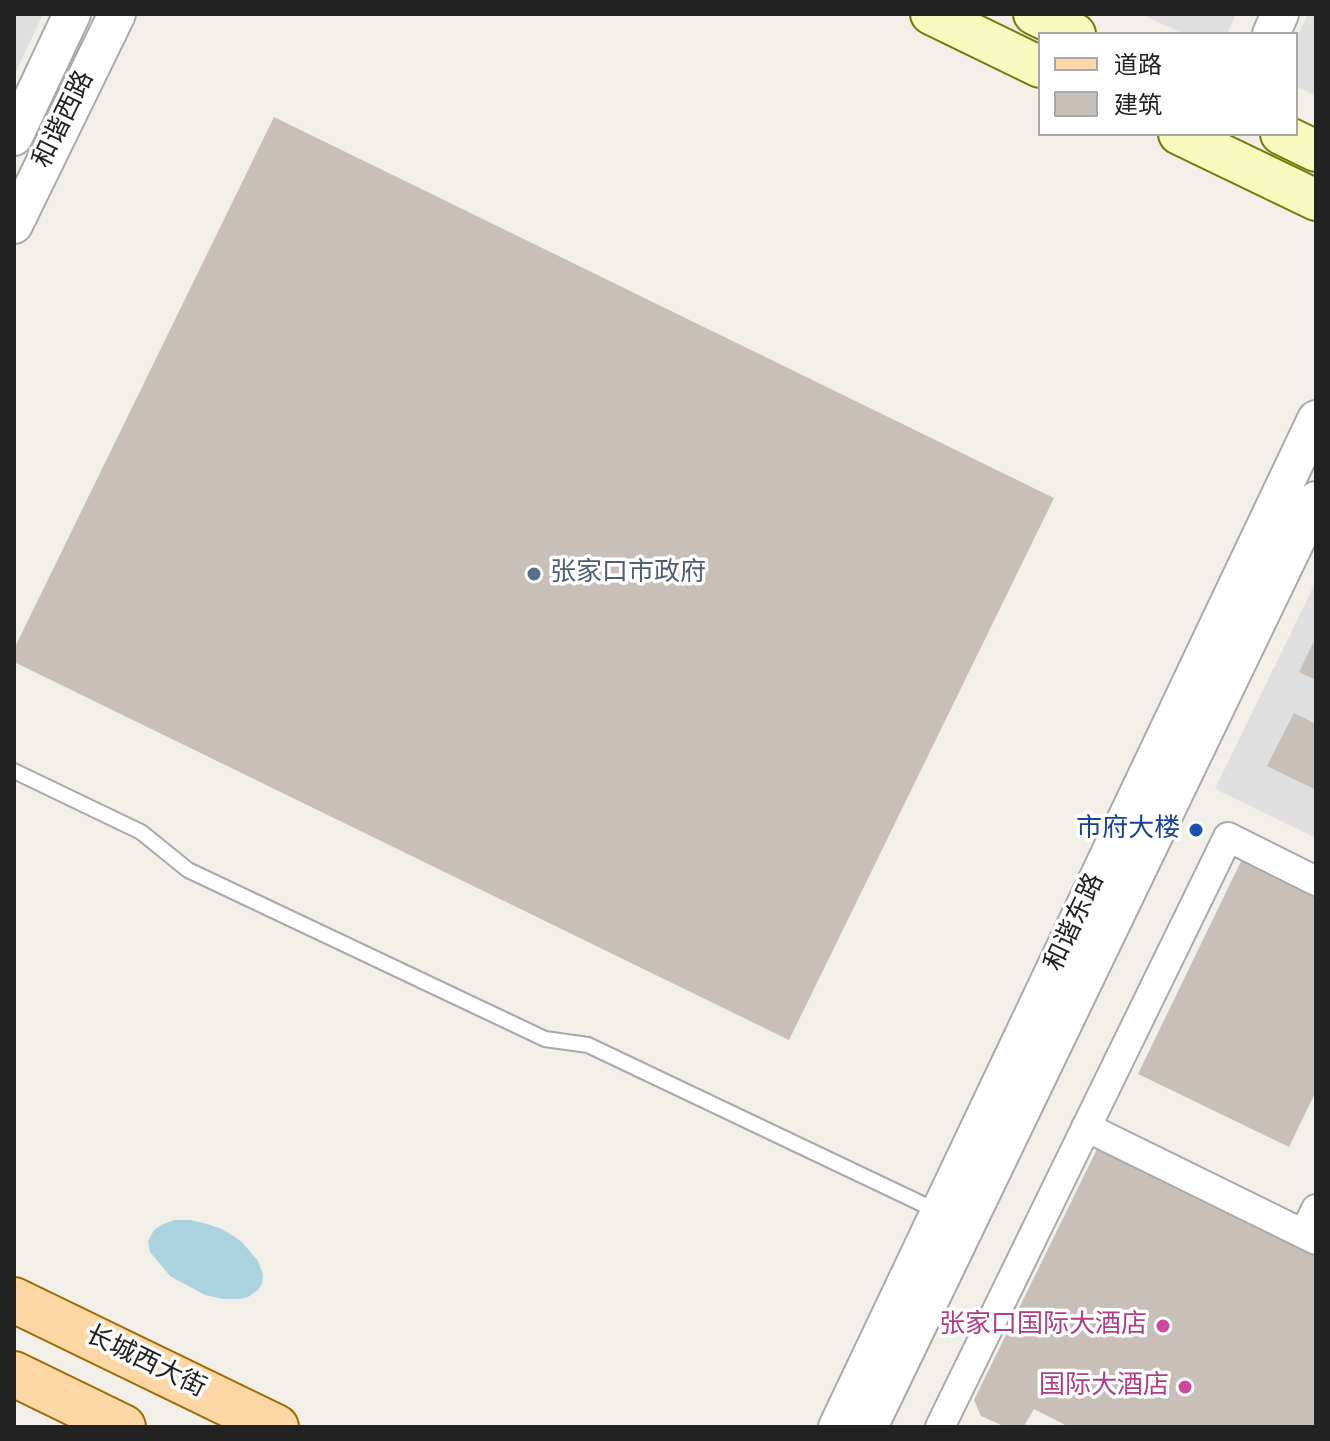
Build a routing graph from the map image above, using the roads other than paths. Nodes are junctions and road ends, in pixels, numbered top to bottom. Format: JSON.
{"nodes":[{"id":1,"x":72,"y":14,"type":"edge"},
{"id":2,"x":117,"y":14,"type":"edge"},
{"id":3,"x":931,"y":14,"type":"edge"},
{"id":4,"x":1034,"y":14,"type":"edge"},
{"id":5,"x":1071,"y":32,"type":"edge"},
{"id":6,"x":1038,"y":66,"type":"edge"},
{"id":7,"x":1183,"y":136,"type":"edge"},
{"id":8,"x":1285,"y":136,"type":"edge"},
{"id":9,"x":14,"y":137,"type":"edge"},
{"id":10,"x":1316,"y":151,"type":"edge"},
{"id":11,"x":1316,"y":200,"type":"edge"},
{"id":12,"x":15,"y":219,"type":"edge"},
{"id":13,"x":1316,"y":419,"type":"edge"},
{"id":14,"x":1316,"y":500,"type":"edge"},
{"id":15,"x":14,"y":771,"type":"edge"},
{"id":16,"x":1316,"y":881,"type":"edge"},
{"id":17,"x":1086,"y":1127,"type":"junction"},
{"id":18,"x":953,"y":1218,"type":"junction"},
{"id":19,"x":1312,"y":1228,"type":"edge"},
{"id":20,"x":14,"y":1300,"type":"edge"},
{"id":21,"x":14,"y":1374,"type":"edge"},
{"id":22,"x":123,"y":1427,"type":"edge"},
{"id":23,"x":276,"y":1427,"type":"edge"},
{"id":24,"x":837,"y":1427,"type":"edge"},
{"id":25,"x":869,"y":1427,"type":"edge"},
{"id":26,"x":940,"y":1427,"type":"edge"}],
"edges":[{"from":1,"to":9,"type":"street","name":"和谐西路"},
{"from":2,"to":12,"type":"street","name":"和谐西路"},
{"from":3,"to":6,"type":"main road"},
{"from":4,"to":5,"type":"main road"},
{"from":7,"to":11,"type":"main road"},
{"from":8,"to":10,"type":"main road"},
{"from":13,"to":18,"type":"street","name":"和谐东路"},
{"from":14,"to":18,"type":"street","name":"和谐东路"},
{"from":15,"to":18,"type":"lane"},
{"from":16,"to":17,"type":"street"},
{"from":17,"to":19,"type":"street"},
{"from":17,"to":26,"type":"street"},
{"from":18,"to":24,"type":"street","name":"和谐东路"},
{"from":18,"to":25,"type":"street","name":"和谐东路"},
{"from":20,"to":23,"type":"main road","name":"长城西大街"},
{"from":21,"to":22,"type":"main road"}]}
